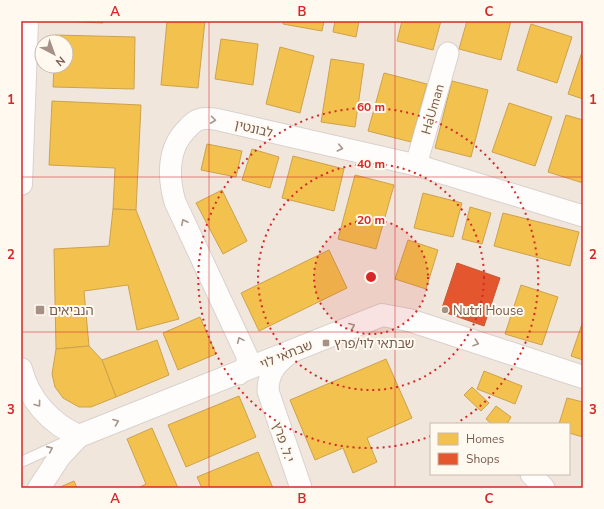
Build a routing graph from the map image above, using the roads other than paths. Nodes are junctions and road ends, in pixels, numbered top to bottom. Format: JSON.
{"nodes":[{"id":1,"x":27,"y":21,"type":"edge"},
{"id":2,"x":448,"y":53,"type":"dead end"},
{"id":3,"x":416,"y":165,"type":"junction"},
{"id":4,"x":21,"y":184,"type":"edge"},
{"id":5,"x":583,"y":216,"type":"edge"},
{"id":6,"x":292,"y":352,"type":"junction"},
{"id":7,"x":21,"y":370,"type":"edge"},
{"id":8,"x":231,"y":377,"type":"junction"},
{"id":9,"x":583,"y":377,"type":"edge"},
{"id":10,"x":269,"y":395,"type":"junction"},
{"id":11,"x":79,"y":436,"type":"junction"},
{"id":12,"x":21,"y":462,"type":"edge"},
{"id":13,"x":532,"y":475,"type":"edge"},
{"id":14,"x":39,"y":488,"type":"edge"},
{"id":15,"x":301,"y":488,"type":"edge"},
{"id":16,"x":544,"y":488,"type":"edge"}],
"edges":[{"from":1,"to":4,"type":"street"},
{"from":2,"to":3,"type":"street","name":"HaUman"},
{"from":3,"to":5,"type":"street","name":"לבונטין"},
{"from":8,"to":3,"type":"street","name":"לבונטין","one_way":true},
{"from":6,"to":8,"type":"street","name":"שבתאי לוי"},
{"from":6,"to":9,"type":"street","name":"שבתאי לוי","one_way":true},
{"from":6,"to":10,"type":"street","name":"י.ל. פרץ"},
{"from":7,"to":11,"type":"street","one_way":true},
{"from":8,"to":10,"type":"street"},
{"from":11,"to":8,"type":"street","name":"שבתאי לוי","one_way":true},
{"from":10,"to":15,"type":"street","name":"י.ל. פרץ"},
{"from":12,"to":11,"type":"lane","one_way":true},
{"from":11,"to":14,"type":"street"},
{"from":13,"to":16,"type":"street"}]}
